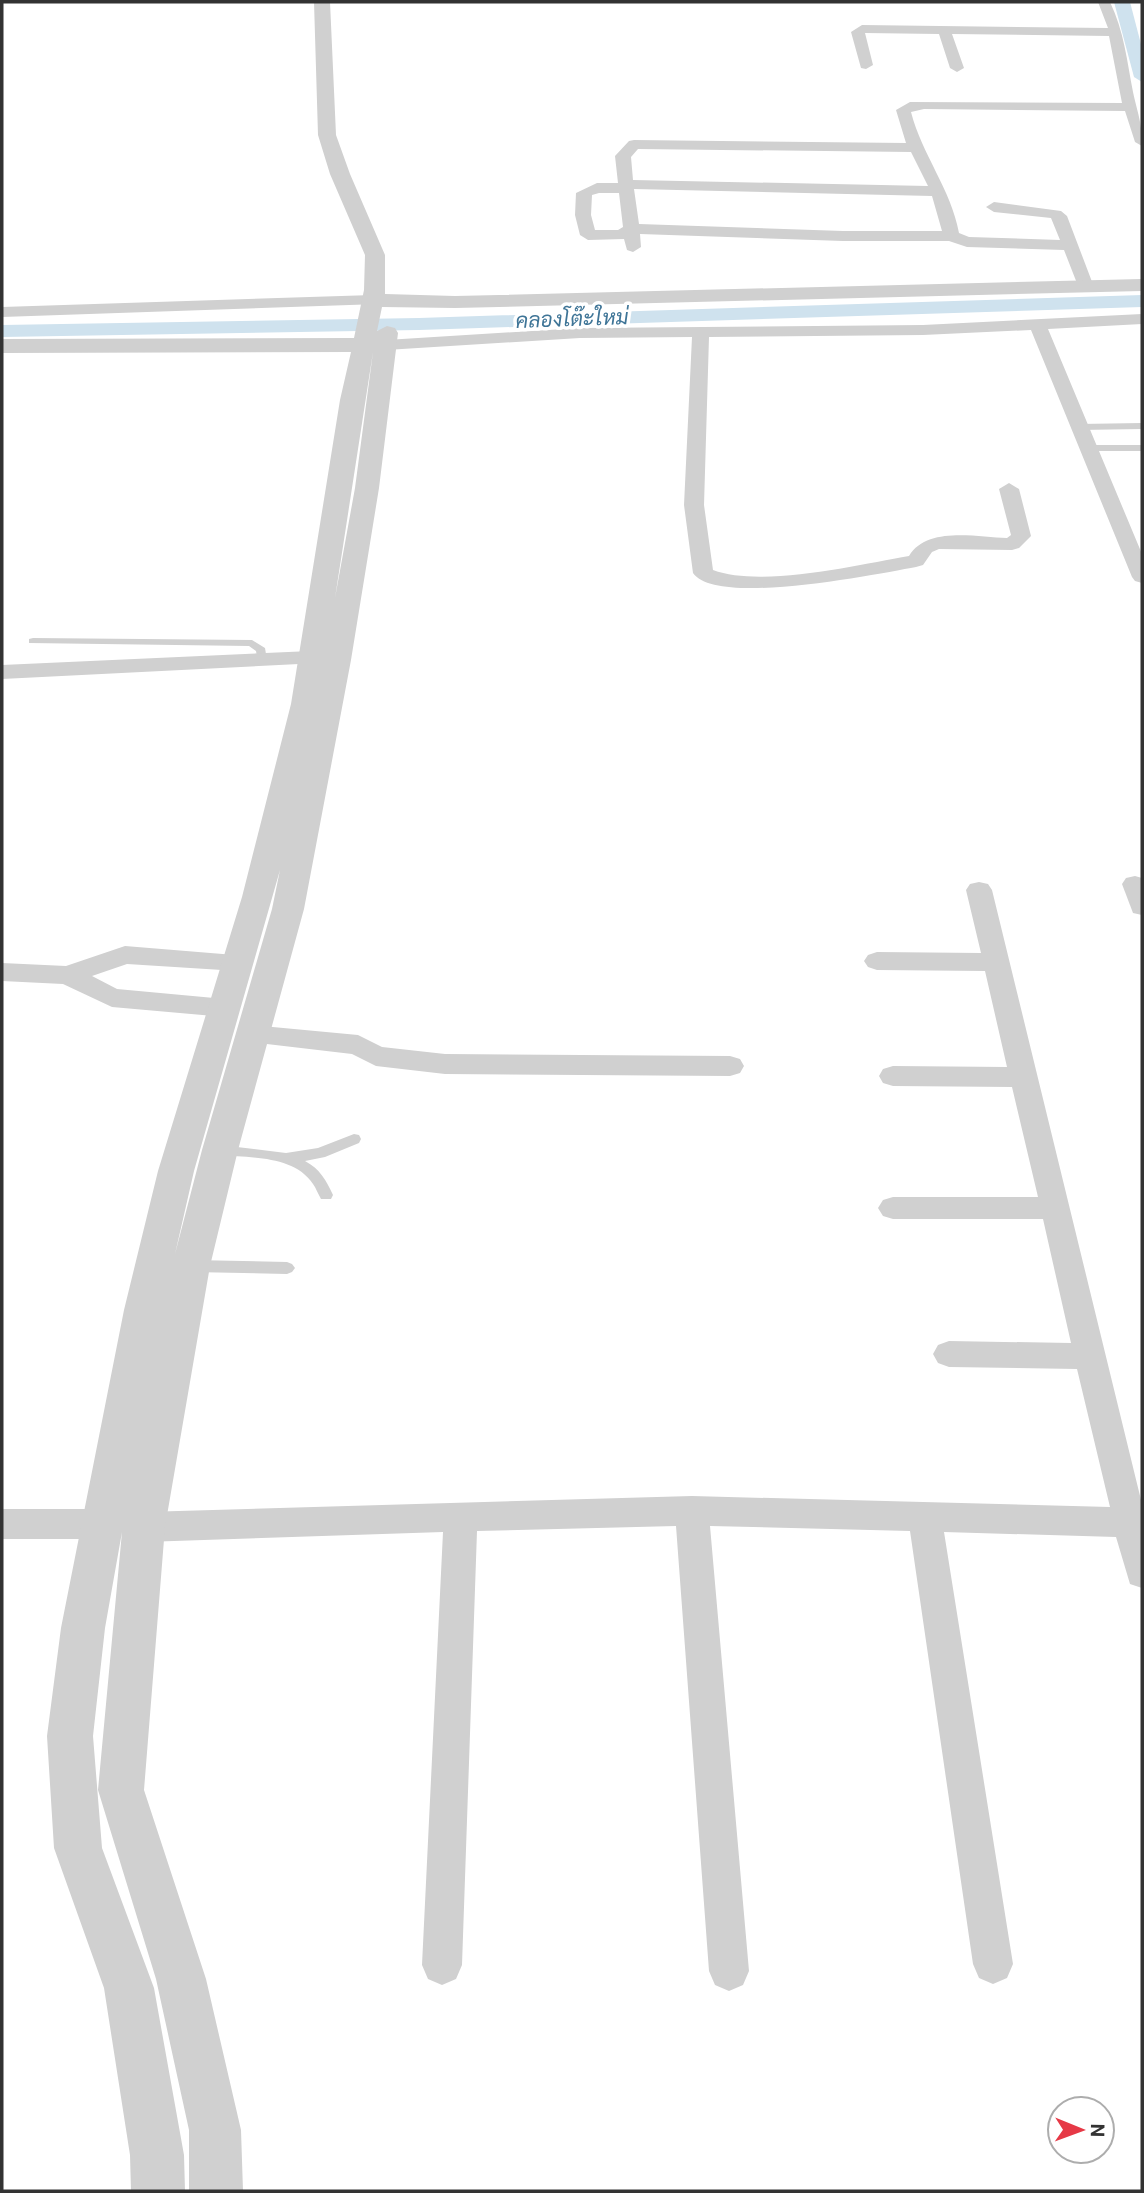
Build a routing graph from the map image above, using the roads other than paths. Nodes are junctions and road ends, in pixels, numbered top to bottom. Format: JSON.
{"nodes":[{"id":1,"x":322,"y":2,"type":"edge"},
{"id":2,"x":341,"y":2,"type":"edge"},
{"id":3,"x":1104,"y":2,"type":"edge"},
{"id":4,"x":1021,"y":18,"type":"dead end"},
{"id":5,"x":1113,"y":25,"type":"junction"},
{"id":6,"x":944,"y":29,"type":"junction"},
{"id":7,"x":343,"y":52,"type":"dead end"},
{"id":8,"x":866,"y":65,"type":"dead end"},
{"id":9,"x":957,"y":68,"type":"dead end"},
{"id":10,"x":1129,"y":107,"type":"junction"},
{"id":11,"x":1142,"y":142,"type":"edge"},
{"id":12,"x":915,"y":148,"type":"junction"},
{"id":13,"x":626,"y":186,"type":"junction"},
{"id":14,"x":939,"y":191,"type":"junction"},
{"id":15,"x":995,"y":207,"type":"dead end"},
{"id":16,"x":631,"y":229,"type":"junction"},
{"id":17,"x":951,"y":236,"type":"junction"},
{"id":18,"x":1070,"y":245,"type":"junction"},
{"id":19,"x":633,"y":247,"type":"dead end"},
{"id":20,"x":1142,"y":285,"type":"edge"},
{"id":21,"x":1086,"y":287,"type":"junction"},
{"id":22,"x":2,"y":312,"type":"edge"},
{"id":23,"x":381,"y":318,"type":"junction"},
{"id":24,"x":1142,"y":319,"type":"edge"},
{"id":25,"x":1037,"y":323,"type":"junction"},
{"id":26,"x":701,"y":332,"type":"junction"},
{"id":27,"x":2,"y":346,"type":"edge"},
{"id":28,"x":1142,"y":426,"type":"edge"},
{"id":29,"x":1079,"y":427,"type":"junction"},
{"id":30,"x":1087,"y":448,"type":"junction"},
{"id":31,"x":1142,"y":448,"type":"edge"},
{"id":32,"x":1009,"y":489,"type":"dead end"},
{"id":33,"x":1142,"y":577,"type":"edge"},
{"id":34,"x":33,"y":641,"type":"dead end"},
{"id":35,"x":311,"y":658,"type":"junction"},
{"id":36,"x":262,"y":660,"type":"junction"},
{"id":37,"x":2,"y":672,"type":"edge"},
{"id":38,"x":979,"y":890,"type":"dead end"},
{"id":39,"x":877,"y":961,"type":"dead end"},
{"id":40,"x":239,"y":962,"type":"junction"},
{"id":41,"x":996,"y":962,"type":"junction"},
{"id":42,"x":2,"y":972,"type":"edge"},
{"id":43,"x":68,"y":975,"type":"junction"},
{"id":44,"x":225,"y":1009,"type":"junction"},
{"id":45,"x":252,"y":1034,"type":"junction"},
{"id":46,"x":730,"y":1066,"type":"dead end"},
{"id":47,"x":893,"y":1076,"type":"dead end"},
{"id":48,"x":1024,"y":1077,"type":"junction"},
{"id":49,"x":354,"y":1139,"type":"dead end"},
{"id":50,"x":220,"y":1150,"type":"junction"},
{"id":51,"x":287,"y":1158,"type":"junction"},
{"id":52,"x":326,"y":1195,"type":"dead end"},
{"id":53,"x":1055,"y":1208,"type":"junction"},
{"id":54,"x":893,"y":1209,"type":"dead end"},
{"id":55,"x":191,"y":1266,"type":"junction"},
{"id":56,"x":287,"y":1268,"type":"dead end"},
{"id":57,"x":948,"y":1354,"type":"dead end"},
{"id":58,"x":1091,"y":1356,"type":"junction"},
{"id":59,"x":692,"y":1511,"type":"junction"},
{"id":60,"x":461,"y":1517,"type":"junction"},
{"id":61,"x":925,"y":1517,"type":"junction"},
{"id":62,"x":1136,"y":1523,"type":"edge"},
{"id":63,"x":2,"y":1524,"type":"edge"},
{"id":64,"x":102,"y":1524,"type":"junction"},
{"id":65,"x":144,"y":1527,"type":"junction"},
{"id":66,"x":1142,"y":1573,"type":"edge"},
{"id":67,"x":993,"y":1964,"type":"dead end"},
{"id":68,"x":442,"y":1965,"type":"dead end"},
{"id":69,"x":729,"y":1971,"type":"dead end"},
{"id":70,"x":158,"y":2191,"type":"edge"},
{"id":71,"x":216,"y":2191,"type":"edge"}],
"edges":[{"from":1,"to":23,"type":"street"},
{"from":2,"to":7,"type":"street"},
{"from":3,"to":5,"type":"street"},
{"from":4,"to":5,"type":"street"},
{"from":5,"to":6,"type":"street"},
{"from":5,"to":10,"type":"street"},
{"from":6,"to":8,"type":"street"},
{"from":6,"to":9,"type":"street"},
{"from":10,"to":11,"type":"street"},
{"from":10,"to":12,"type":"street"},
{"from":12,"to":13,"type":"street"},
{"from":12,"to":14,"type":"street"},
{"from":13,"to":14,"type":"street"},
{"from":13,"to":16,"type":"street"},
{"from":13,"to":16,"type":"street"},
{"from":14,"to":17,"type":"street"},
{"from":15,"to":18,"type":"street"},
{"from":16,"to":17,"type":"street"},
{"from":16,"to":19,"type":"street"},
{"from":17,"to":18,"type":"street"},
{"from":18,"to":21,"type":"street"},
{"from":20,"to":21,"type":"street"},
{"from":21,"to":23,"type":"street"},
{"from":22,"to":23,"type":"street"},
{"from":23,"to":26,"type":"street"},
{"from":23,"to":27,"type":"street"},
{"from":23,"to":35,"type":"street"},
{"from":23,"to":45,"type":"street"},
{"from":24,"to":25,"type":"street"},
{"from":25,"to":26,"type":"street"},
{"from":25,"to":29,"type":"street"},
{"from":26,"to":32,"type":"street"},
{"from":28,"to":29,"type":"lane"},
{"from":29,"to":30,"type":"street"},
{"from":30,"to":31,"type":"lane"},
{"from":30,"to":33,"type":"street"},
{"from":34,"to":36,"type":"lane"},
{"from":35,"to":36,"type":"street"},
{"from":35,"to":40,"type":"street"},
{"from":36,"to":37,"type":"street"},
{"from":38,"to":41,"type":"street"},
{"from":39,"to":41,"type":"street"},
{"from":40,"to":43,"type":"street"},
{"from":40,"to":44,"type":"street"},
{"from":41,"to":48,"type":"street"},
{"from":42,"to":43,"type":"street"},
{"from":43,"to":44,"type":"street"},
{"from":44,"to":64,"type":"street"},
{"from":45,"to":46,"type":"street"},
{"from":45,"to":50,"type":"street"},
{"from":47,"to":48,"type":"street"},
{"from":48,"to":53,"type":"street"},
{"from":49,"to":51,"type":"lane"},
{"from":50,"to":51,"type":"lane"},
{"from":50,"to":55,"type":"street"},
{"from":51,"to":52,"type":"lane"},
{"from":53,"to":54,"type":"street"},
{"from":53,"to":58,"type":"street"},
{"from":55,"to":56,"type":"lane"},
{"from":55,"to":65,"type":"street"},
{"from":57,"to":58,"type":"street"},
{"from":58,"to":62,"type":"street"},
{"from":59,"to":60,"type":"street"},
{"from":59,"to":61,"type":"street"},
{"from":59,"to":69,"type":"street"},
{"from":60,"to":65,"type":"street"},
{"from":60,"to":68,"type":"street"},
{"from":61,"to":62,"type":"street"},
{"from":61,"to":67,"type":"street"},
{"from":62,"to":66,"type":"street"},
{"from":63,"to":64,"type":"street"},
{"from":64,"to":65,"type":"street"},
{"from":64,"to":70,"type":"street"},
{"from":65,"to":71,"type":"street"}]}
